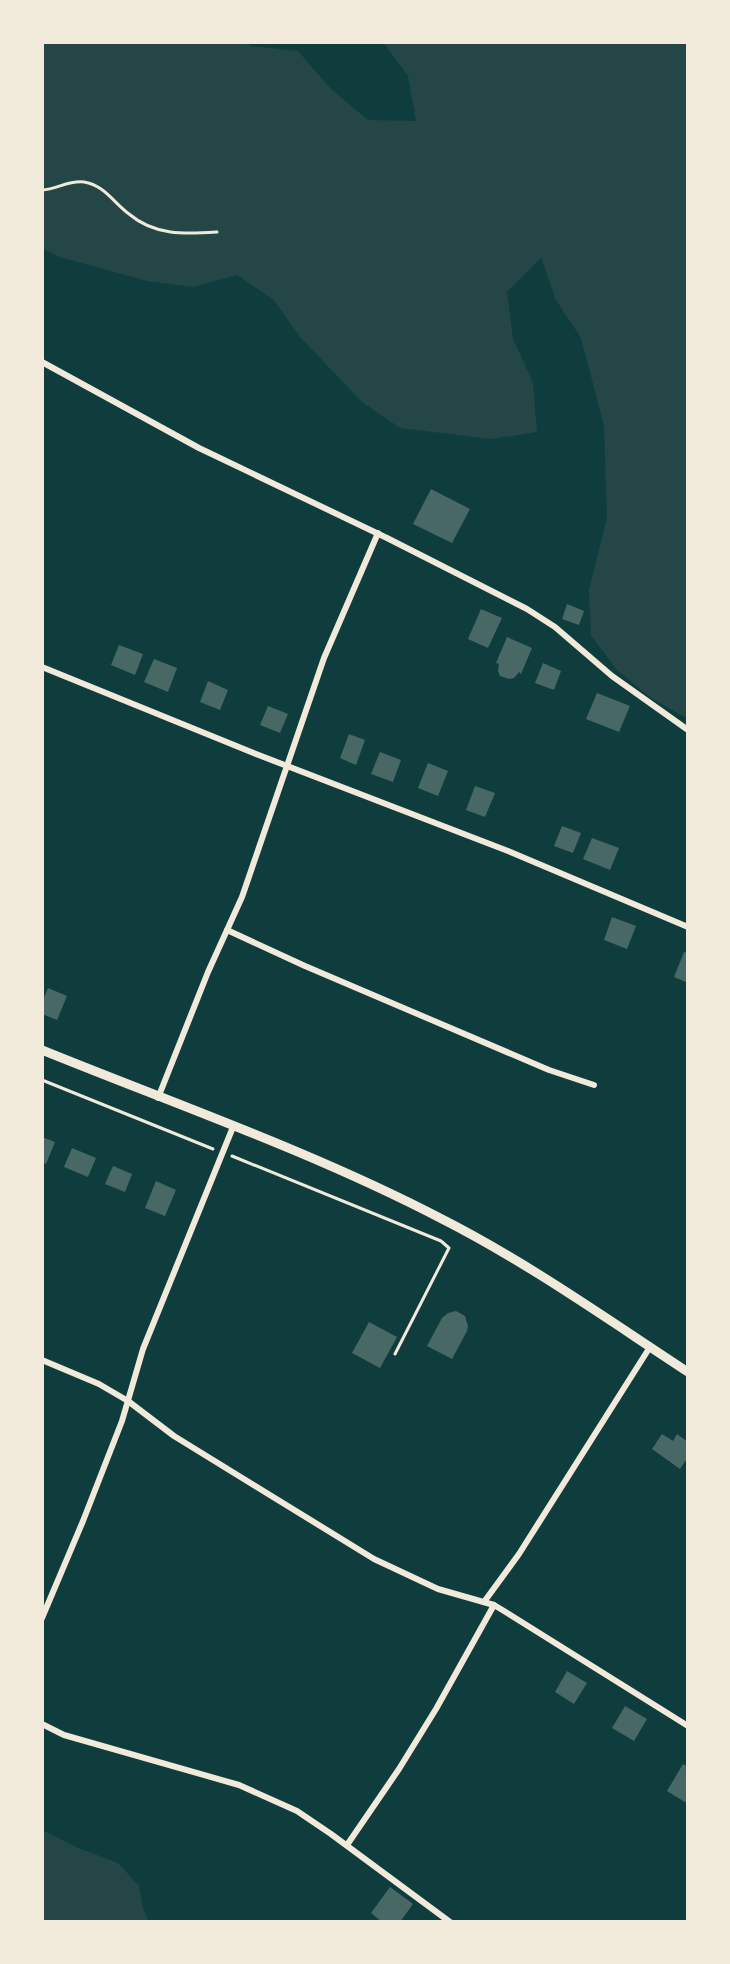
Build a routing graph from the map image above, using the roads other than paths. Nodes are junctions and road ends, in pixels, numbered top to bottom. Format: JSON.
{"nodes":[{"id":1,"x":42,"y":362,"type":"edge"},
{"id":2,"x":378,"y":533,"type":"junction"},
{"id":3,"x":42,"y":667,"type":"edge"},
{"id":4,"x":688,"y":730,"type":"edge"},
{"id":5,"x":288,"y":766,"type":"junction"},
{"id":6,"x":688,"y":927,"type":"edge"},
{"id":7,"x":227,"y":930,"type":"junction"},
{"id":8,"x":42,"y":1050,"type":"edge"},
{"id":9,"x":594,"y":1085,"type":"dead end"},
{"id":10,"x":158,"y":1098,"type":"junction"},
{"id":11,"x":233,"y":1127,"type":"junction"},
{"id":12,"x":650,"y":1347,"type":"junction"},
{"id":13,"x":42,"y":1360,"type":"edge"},
{"id":14,"x":688,"y":1372,"type":"edge"},
{"id":15,"x":128,"y":1401,"type":"junction"},
{"id":16,"x":484,"y":1602,"type":"junction"},
{"id":17,"x":494,"y":1605,"type":"junction"},
{"id":18,"x":42,"y":1618,"type":"edge"},
{"id":19,"x":42,"y":1724,"type":"edge"},
{"id":20,"x":688,"y":1726,"type":"edge"},
{"id":21,"x":347,"y":1845,"type":"junction"},
{"id":22,"x":450,"y":1922,"type":"edge"}],
"edges":[{"from":1,"to":2,"type":"street"},
{"from":2,"to":4,"type":"street"},
{"from":2,"to":5,"type":"street"},
{"from":3,"to":5,"type":"street"},
{"from":5,"to":6,"type":"street"},
{"from":5,"to":7,"type":"street"},
{"from":7,"to":9,"type":"street"},
{"from":7,"to":10,"type":"street"},
{"from":8,"to":10,"type":"main road"},
{"from":10,"to":11,"type":"main road"},
{"from":11,"to":12,"type":"main road"},
{"from":11,"to":15,"type":"street"},
{"from":12,"to":14,"type":"main road"},
{"from":12,"to":16,"type":"street"},
{"from":13,"to":15,"type":"street"},
{"from":15,"to":16,"type":"street"},
{"from":15,"to":18,"type":"street"},
{"from":16,"to":17,"type":"street"},
{"from":17,"to":20,"type":"street"},
{"from":17,"to":21,"type":"street"},
{"from":19,"to":21,"type":"street"},
{"from":21,"to":22,"type":"street"}]}
